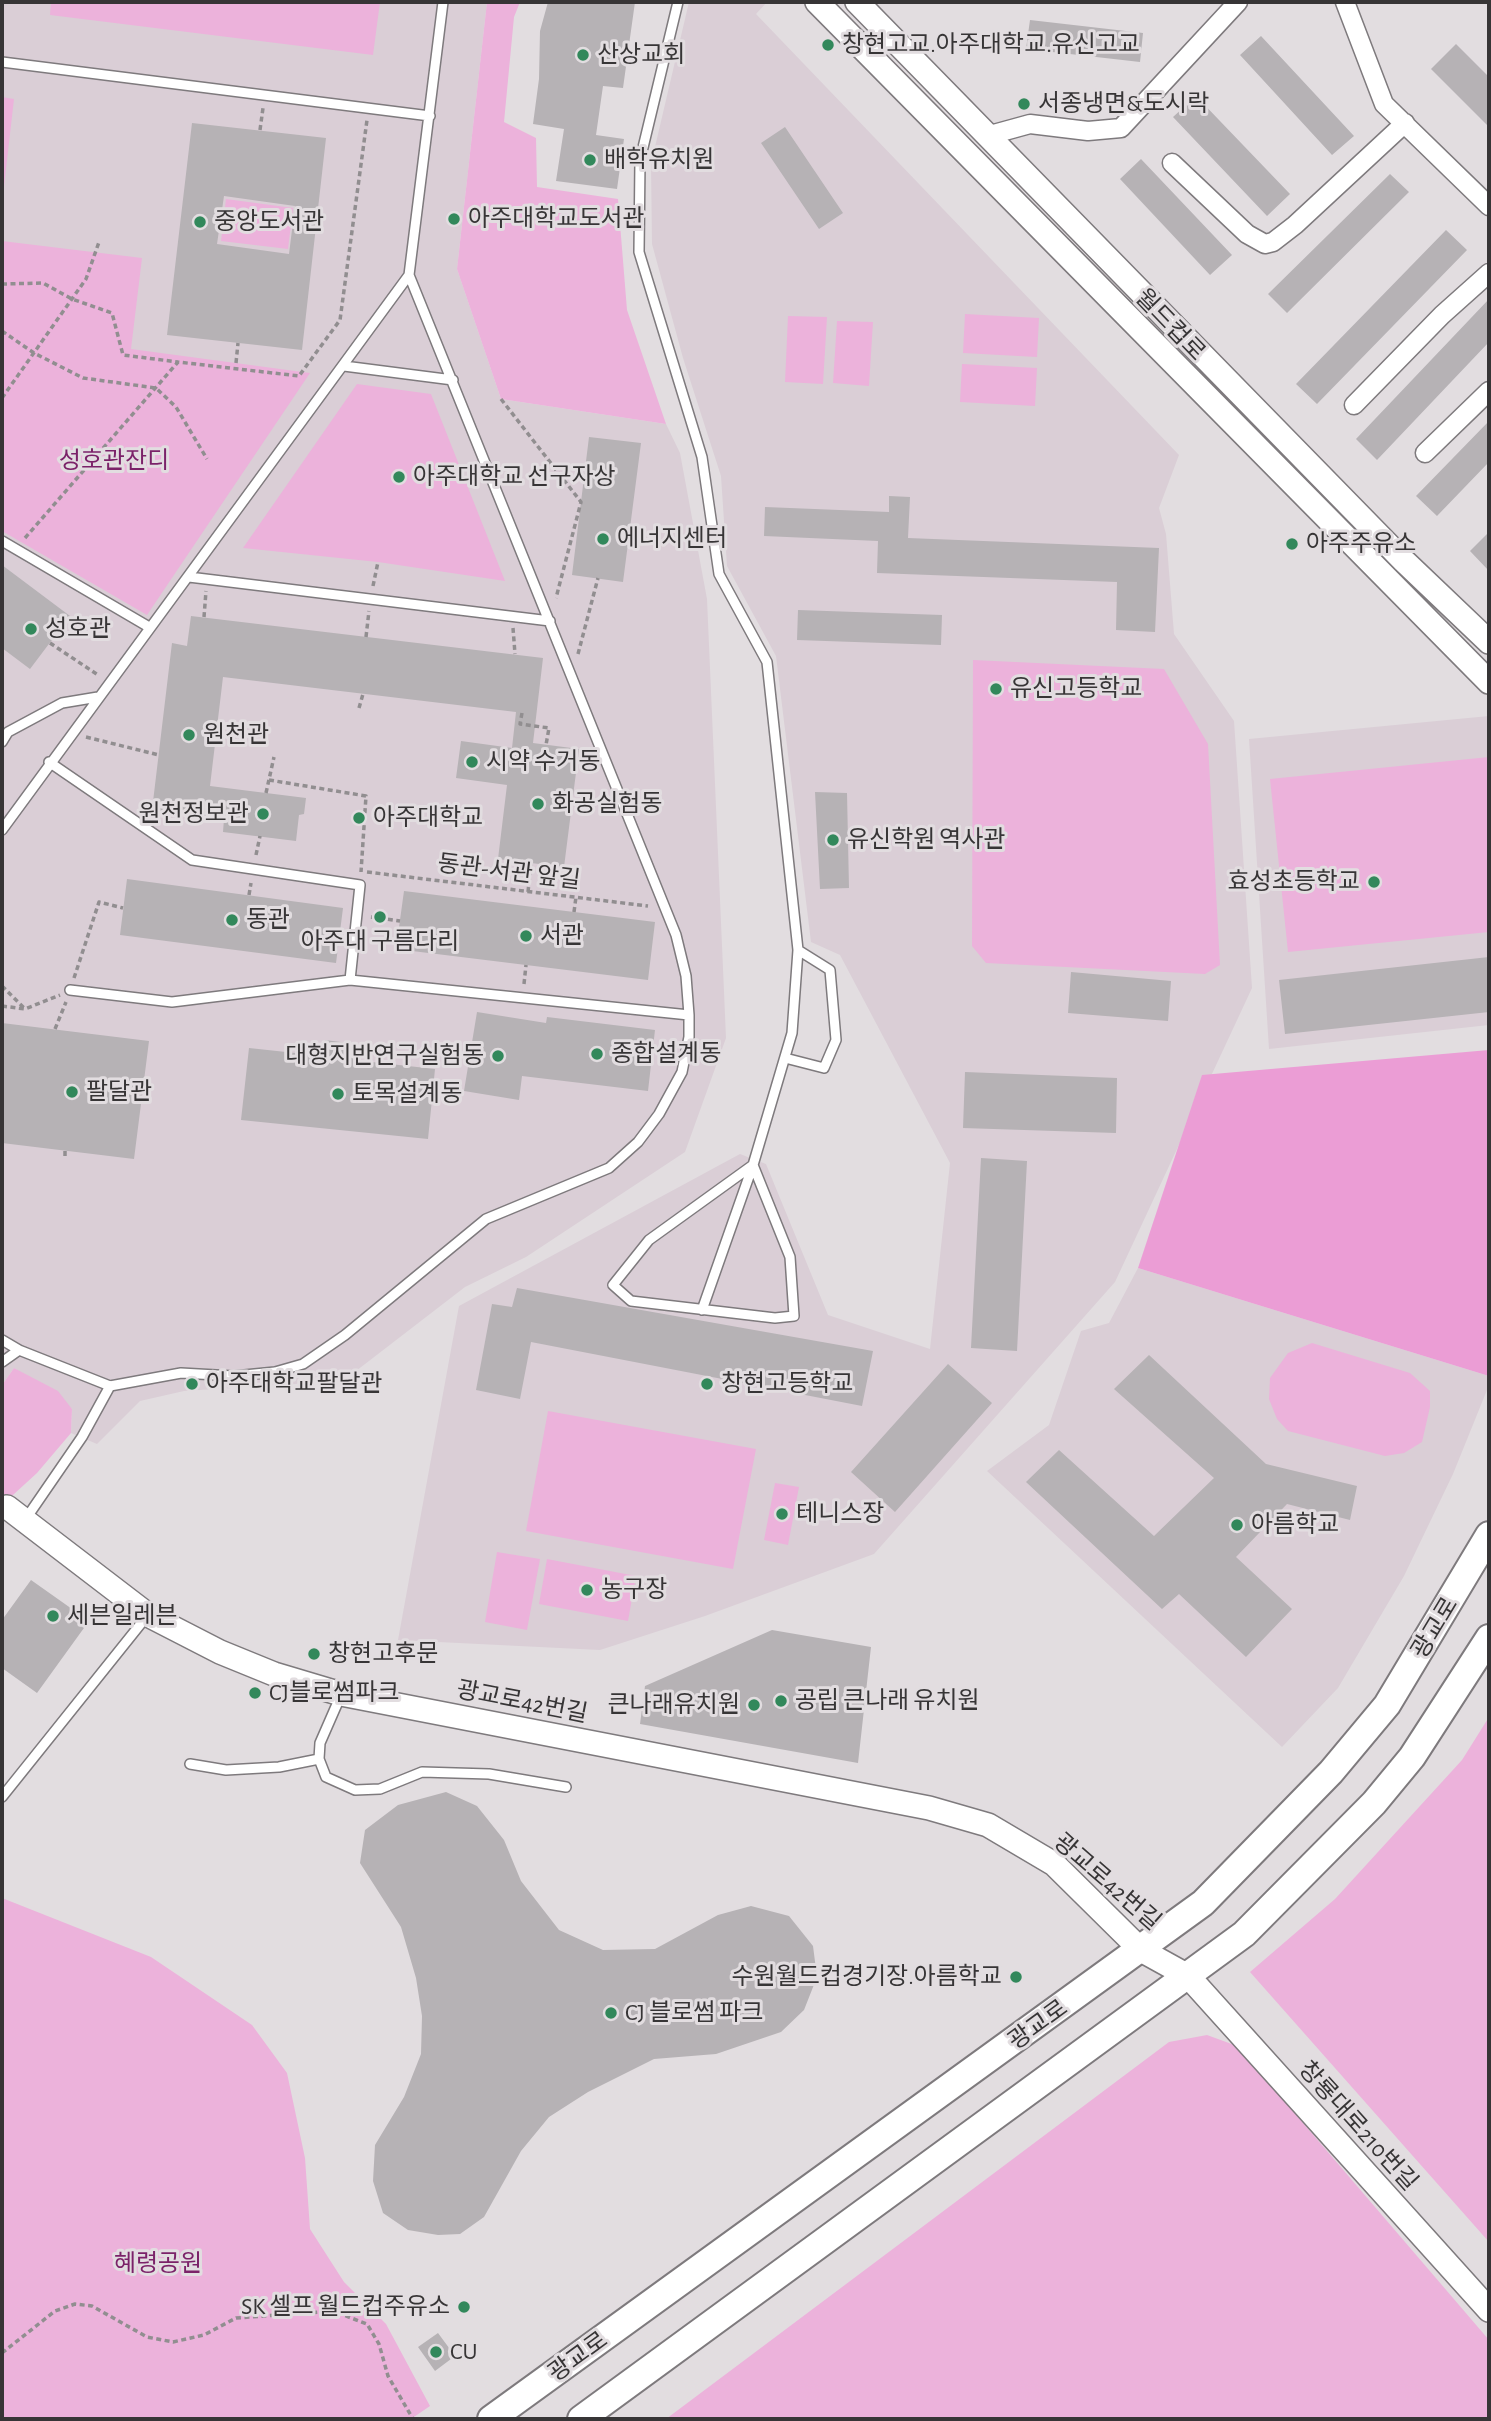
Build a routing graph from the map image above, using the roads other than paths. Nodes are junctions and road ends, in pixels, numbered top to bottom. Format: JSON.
{"nodes":[{"id":1,"x":443,"y":2,"type":"edge"},
{"id":2,"x":678,"y":2,"type":"edge"},
{"id":3,"x":817,"y":2,"type":"edge"},
{"id":4,"x":857,"y":2,"type":"edge"},
{"id":5,"x":1238,"y":2,"type":"edge"},
{"id":6,"x":1345,"y":2,"type":"edge"},
{"id":7,"x":2,"y":62,"type":"edge"},
{"id":8,"x":430,"y":116,"type":"junction"},
{"id":9,"x":1405,"y":124,"type":"junction"},
{"id":10,"x":989,"y":135,"type":"junction"},
{"id":11,"x":1172,"y":163,"type":"dead end"},
{"id":12,"x":1489,"y":206,"type":"edge"},
{"id":13,"x":1489,"y":273,"type":"edge"},
{"id":14,"x":409,"y":275,"type":"junction"},
{"id":15,"x":344,"y":366,"type":"junction"},
{"id":16,"x":453,"y":380,"type":"junction"},
{"id":17,"x":1489,"y":391,"type":"edge"},
{"id":18,"x":1354,"y":405,"type":"dead end"},
{"id":19,"x":1424,"y":453,"type":"dead end"},
{"id":20,"x":2,"y":541,"type":"edge"},
{"id":21,"x":189,"y":577,"type":"junction"},
{"id":22,"x":550,"y":621,"type":"junction"},
{"id":23,"x":149,"y":627,"type":"junction"},
{"id":24,"x":1486,"y":633,"type":"edge"},
{"id":25,"x":1489,"y":682,"type":"edge"},
{"id":26,"x":98,"y":697,"type":"junction"},
{"id":27,"x":2,"y":742,"type":"edge"},
{"id":28,"x":50,"y":762,"type":"junction"},
{"id":29,"x":2,"y":830,"type":"edge"},
{"id":30,"x":798,"y":950,"type":"junction"},
{"id":31,"x":350,"y":980,"type":"junction"},
{"id":32,"x":70,"y":990,"type":"road end"},
{"id":33,"x":689,"y":1015,"type":"junction"},
{"id":34,"x":785,"y":1058,"type":"junction"},
{"id":35,"x":753,"y":1165,"type":"junction"},
{"id":36,"x":702,"y":1310,"type":"junction"},
{"id":37,"x":2,"y":1339,"type":"edge"},
{"id":38,"x":19,"y":1350,"type":"junction"},
{"id":39,"x":2,"y":1362,"type":"edge"},
{"id":40,"x":110,"y":1385,"type":"junction"},
{"id":41,"x":16,"y":1514,"type":"joint"},
{"id":42,"x":1489,"y":1535,"type":"edge"},
{"id":43,"x":148,"y":1615,"type":"junction"},
{"id":44,"x":1489,"y":1638,"type":"edge"},
{"id":45,"x":341,"y":1694,"type":"junction"},
{"id":46,"x":319,"y":1759,"type":"junction"},
{"id":47,"x":190,"y":1764,"type":"dead end"},
{"id":48,"x":566,"y":1787,"type":"dead end"},
{"id":49,"x":2,"y":1797,"type":"edge"},
{"id":50,"x":1141,"y":1950,"type":"junction"},
{"id":51,"x":1188,"y":1976,"type":"junction"},
{"id":52,"x":1489,"y":2310,"type":"edge"},
{"id":53,"x":491,"y":2419,"type":"edge"},
{"id":54,"x":581,"y":2419,"type":"edge"}],
"edges":[{"from":1,"to":8,"type":"lane"},
{"from":2,"to":30,"type":"lane"},
{"from":3,"to":25,"type":"street","name":"월드컵로"},
{"from":4,"to":10,"type":"street","name":"월드컵로"},
{"from":5,"to":10,"type":"street"},
{"from":6,"to":9,"type":"street"},
{"from":7,"to":8,"type":"lane"},
{"from":8,"to":14,"type":"lane"},
{"from":9,"to":11,"type":"street"},
{"from":9,"to":12,"type":"street"},
{"from":10,"to":24,"type":"street","name":"월드컵로"},
{"from":13,"to":18,"type":"street"},
{"from":14,"to":15,"type":"lane"},
{"from":14,"to":16,"type":"lane"},
{"from":15,"to":16,"type":"lane"},
{"from":15,"to":21,"type":"lane"},
{"from":16,"to":22,"type":"lane"},
{"from":17,"to":19,"type":"street"},
{"from":20,"to":23,"type":"lane"},
{"from":21,"to":22,"type":"lane"},
{"from":21,"to":23,"type":"lane"},
{"from":22,"to":33,"type":"lane"},
{"from":23,"to":26,"type":"lane"},
{"from":26,"to":27,"type":"lane"},
{"from":26,"to":28,"type":"lane"},
{"from":28,"to":29,"type":"lane"},
{"from":28,"to":31,"type":"lane"},
{"from":30,"to":34,"type":"lane"},
{"from":30,"to":34,"type":"lane"},
{"from":31,"to":32,"type":"lane"},
{"from":31,"to":33,"type":"lane"},
{"from":33,"to":40,"type":"lane"},
{"from":34,"to":35,"type":"lane"},
{"from":35,"to":36,"type":"lane"},
{"from":35,"to":36,"type":"lane"},
{"from":35,"to":36,"type":"lane"},
{"from":37,"to":38,"type":"lane"},
{"from":38,"to":39,"type":"lane"},
{"from":38,"to":40,"type":"lane"},
{"from":40,"to":41,"type":"lane"},
{"from":41,"to":43,"type":"street","name":"광교로42번길"},
{"from":42,"to":50,"type":"main road","name":"광교로"},
{"from":43,"to":45,"type":"street","name":"광교로42번길"},
{"from":43,"to":49,"type":"lane"},
{"from":44,"to":51,"type":"main road","name":"광교로"},
{"from":45,"to":46,"type":"lane"},
{"from":45,"to":50,"type":"street","name":"광교로42번길"},
{"from":46,"to":47,"type":"lane"},
{"from":46,"to":48,"type":"lane"},
{"from":50,"to":51,"type":"street","name":"광교로42번길"},
{"from":50,"to":53,"type":"main road","name":"광교로"},
{"from":51,"to":52,"type":"street","name":"창룡대로210번길"},
{"from":51,"to":54,"type":"main road","name":"광교로"}]}
